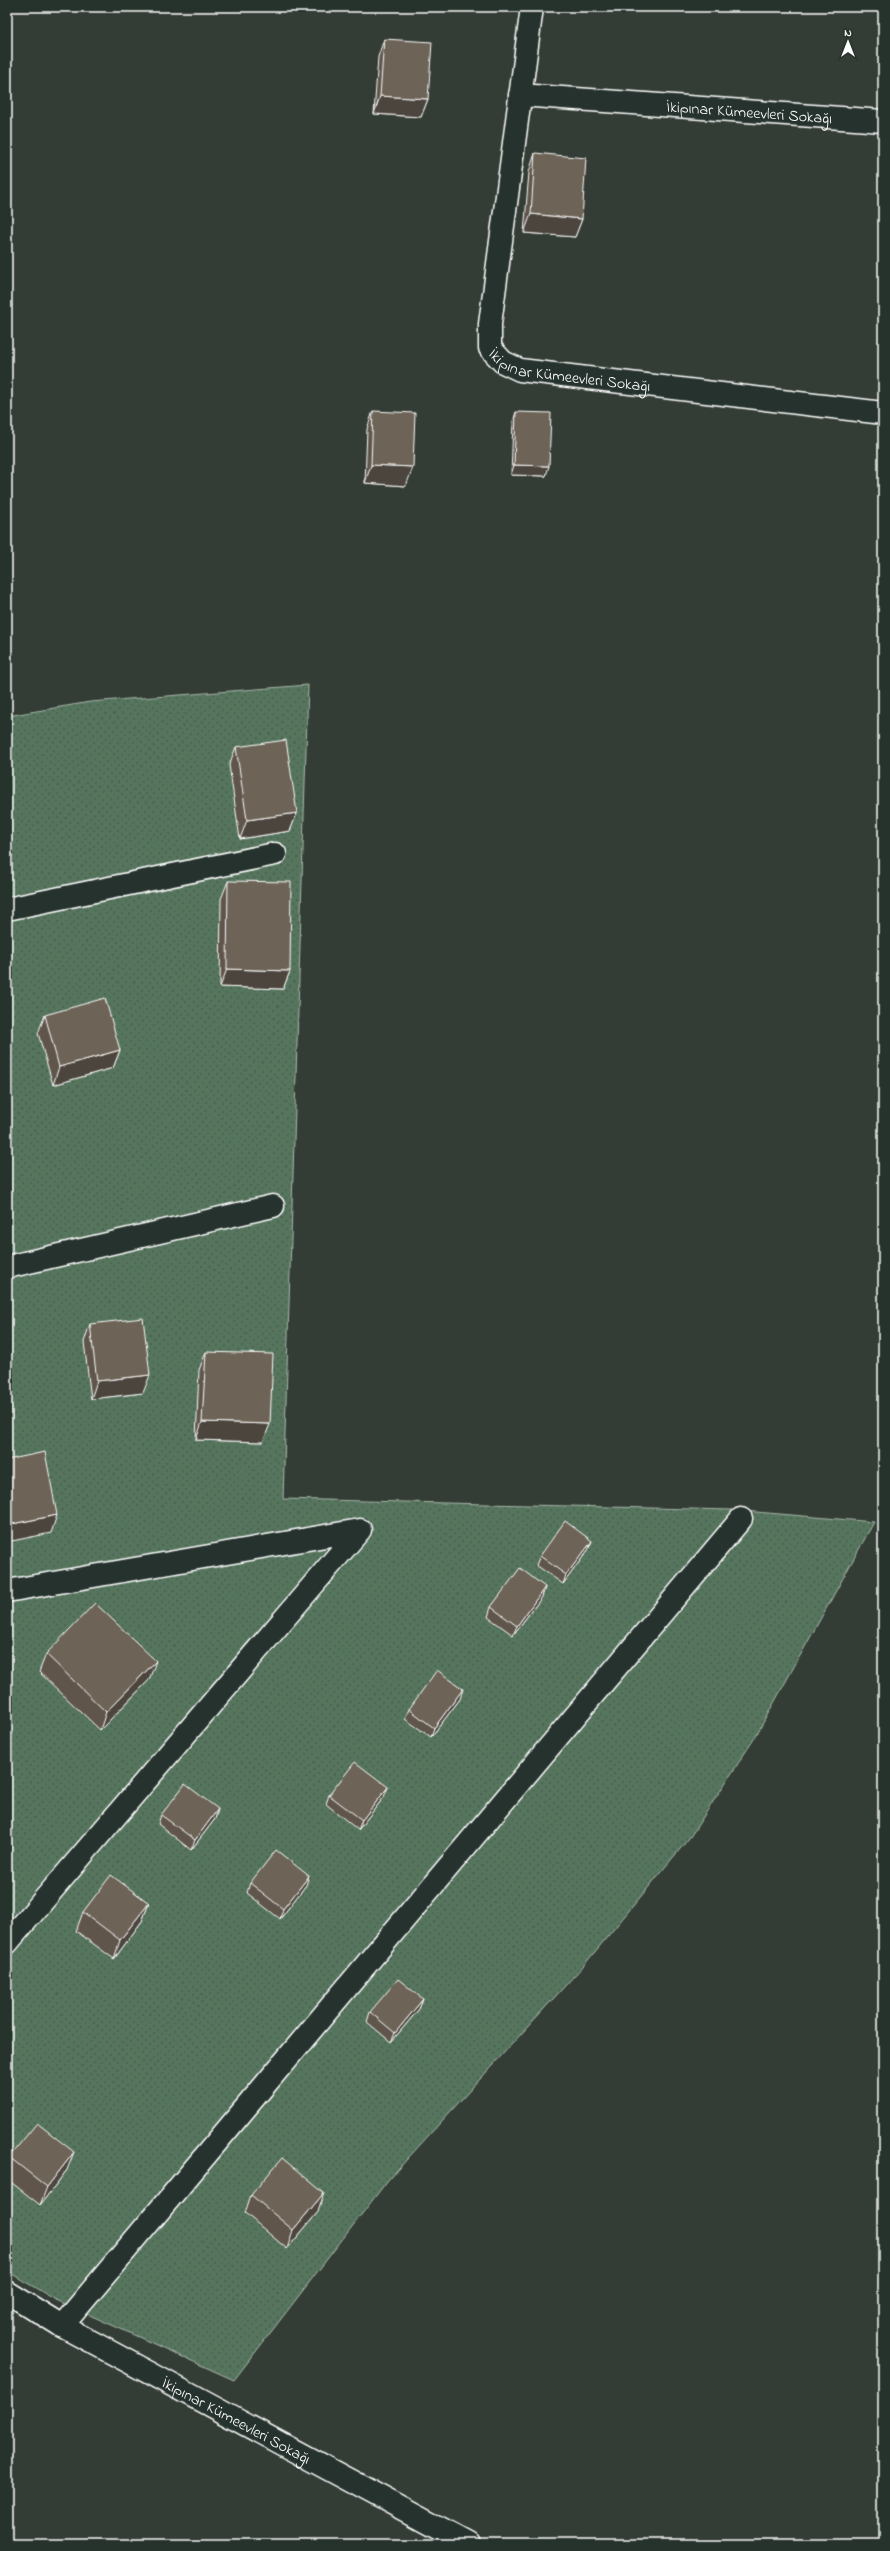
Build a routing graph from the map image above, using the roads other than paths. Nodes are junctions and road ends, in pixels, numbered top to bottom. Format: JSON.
{"nodes":[{"id":1,"x":532,"y":7,"type":"edge"},
{"id":2,"x":520,"y":95,"type":"junction"},
{"id":3,"x":883,"y":121,"type":"edge"},
{"id":4,"x":883,"y":413,"type":"edge"},
{"id":5,"x":275,"y":854,"type":"dead end"},
{"id":6,"x":7,"y":909,"type":"edge"},
{"id":7,"x":273,"y":1206,"type":"dead end"},
{"id":8,"x":7,"y":1267,"type":"edge"},
{"id":9,"x":741,"y":1519,"type":"dead end"},
{"id":10,"x":7,"y":1591,"type":"edge"},
{"id":11,"x":8,"y":1940,"type":"edge"},
{"id":12,"x":7,"y":2292,"type":"edge"},
{"id":13,"x":62,"y":2326,"type":"junction"},
{"id":14,"x":468,"y":2544,"type":"edge"}],
"edges":[{"from":1,"to":2,"type":"street","name":"İkipınar Kümeevleri Sokağı"},
{"from":2,"to":3,"type":"street","name":"İkipınar Kümeevleri Sokağı"},
{"from":2,"to":4,"type":"street","name":"İkipınar Kümeevleri Sokağı"},
{"from":5,"to":6,"type":"street"},
{"from":7,"to":8,"type":"street"},
{"from":9,"to":13,"type":"street"},
{"from":10,"to":11,"type":"street"},
{"from":12,"to":13,"type":"street","name":"İkipınar Kümeevleri Sokağı"},
{"from":13,"to":14,"type":"street","name":"İkipınar Kümeevleri Sokağı"}]}
